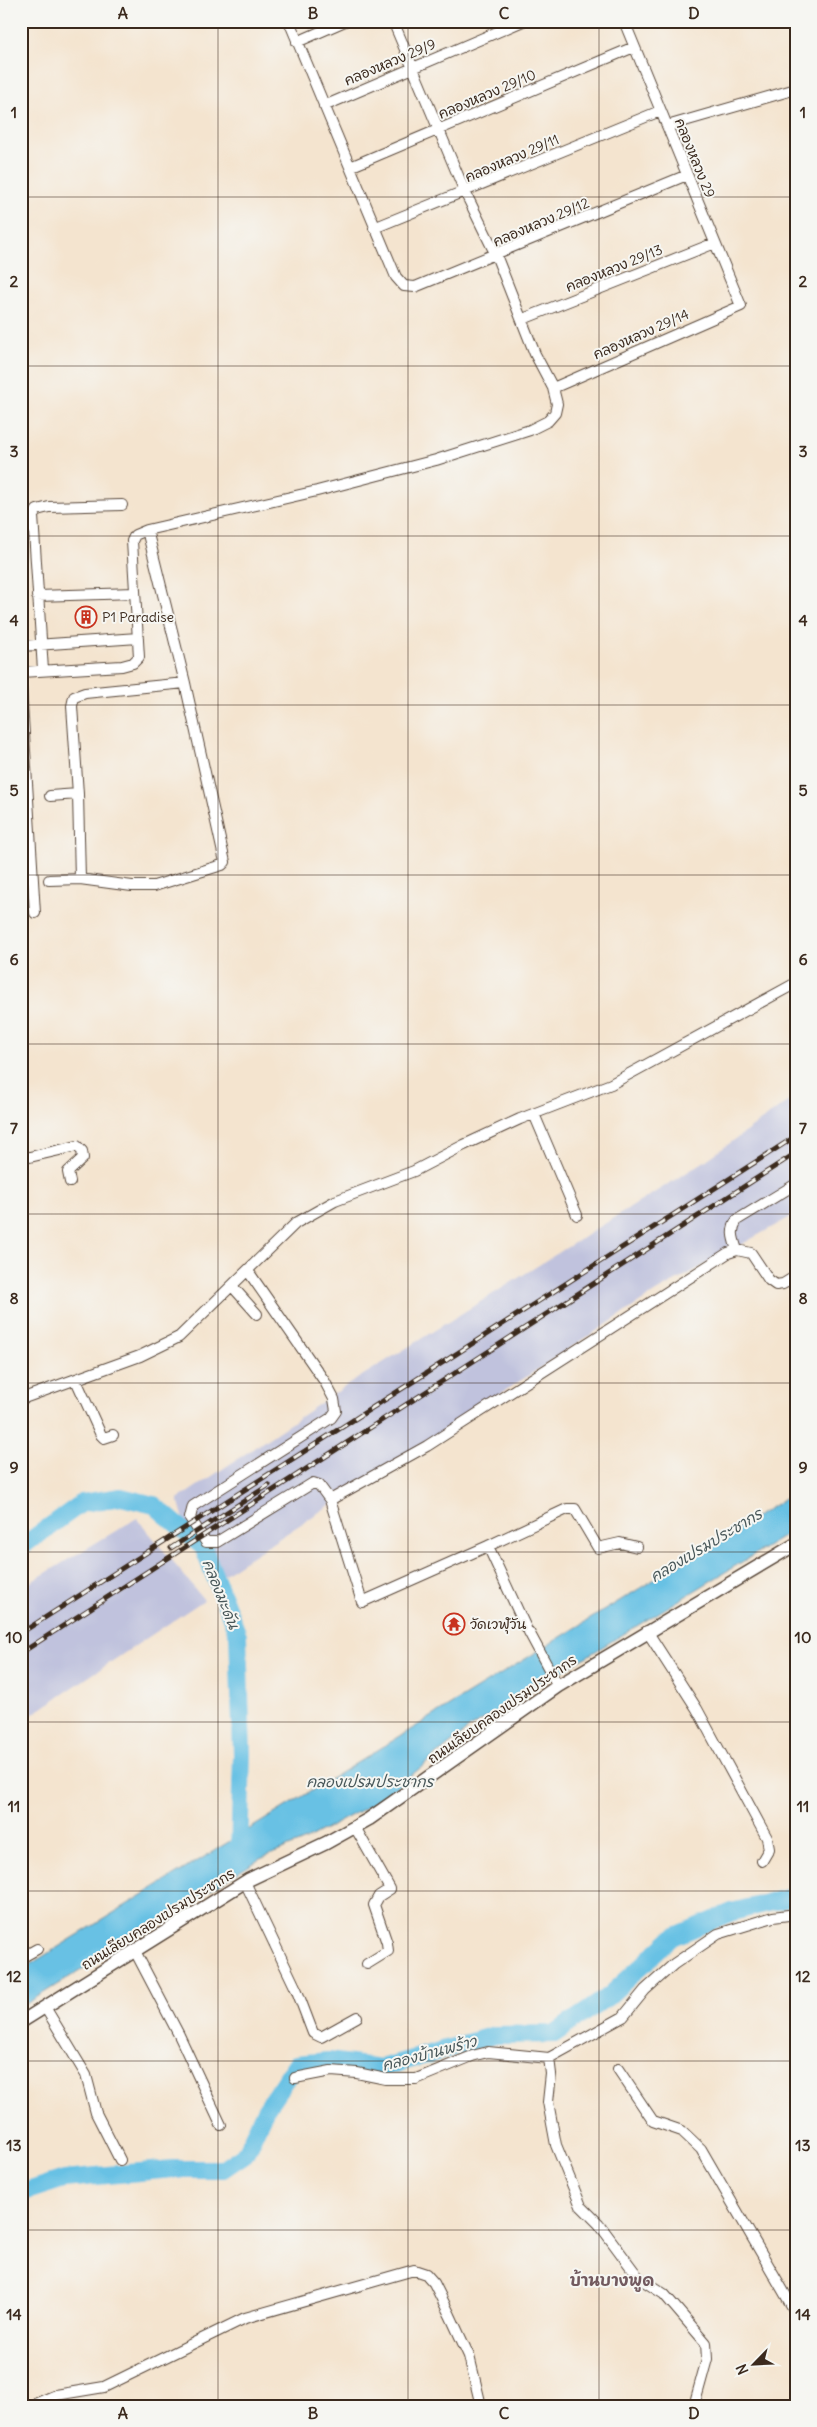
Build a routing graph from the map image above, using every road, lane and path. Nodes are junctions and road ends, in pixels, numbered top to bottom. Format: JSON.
{"nodes":[{"id":1,"x":288,"y":21,"type":"edge"},
{"id":2,"x":345,"y":21,"type":"edge"},
{"id":3,"x":393,"y":21,"type":"edge"},
{"id":4,"x":522,"y":21,"type":"edge"},
{"id":5,"x":624,"y":21,"type":"edge"},
{"id":6,"x":297,"y":42,"type":"junction"},
{"id":7,"x":634,"y":47,"type":"junction"},
{"id":8,"x":412,"y":67,"type":"junction"},
{"id":9,"x":796,"y":89,"type":"edge"},
{"id":10,"x":324,"y":106,"type":"junction"},
{"id":11,"x":660,"y":111,"type":"junction"},
{"id":12,"x":667,"y":126,"type":"junction"},
{"id":13,"x":439,"y":130,"type":"junction"},
{"id":14,"x":350,"y":167,"type":"junction"},
{"id":15,"x":687,"y":176,"type":"junction"},
{"id":16,"x":465,"y":192,"type":"junction"},
{"id":17,"x":374,"y":228,"type":"junction"},
{"id":18,"x":715,"y":243,"type":"junction"},
{"id":19,"x":496,"y":256,"type":"junction"},
{"id":20,"x":742,"y":306,"type":"joint"},
{"id":21,"x":523,"y":320,"type":"junction"},
{"id":22,"x":552,"y":388,"type":"junction"},
{"id":23,"x":122,"y":505,"type":"dead end"},
{"id":24,"x":147,"y":530,"type":"junction"},
{"id":25,"x":135,"y":593,"type":"junction"},
{"id":26,"x":37,"y":596,"type":"junction"},
{"id":27,"x":138,"y":638,"type":"junction"},
{"id":28,"x":40,"y":645,"type":"junction"},
{"id":29,"x":21,"y":646,"type":"edge"},
{"id":30,"x":42,"y":670,"type":"junction"},
{"id":31,"x":21,"y":672,"type":"edge"},
{"id":32,"x":185,"y":683,"type":"junction"},
{"id":33,"x":21,"y":686,"type":"edge"},
{"id":34,"x":22,"y":719,"type":"edge"},
{"id":35,"x":24,"y":760,"type":"edge"},
{"id":36,"x":78,"y":794,"type":"junction"},
{"id":37,"x":50,"y":796,"type":"dead end"},
{"id":38,"x":25,"y":800,"type":"edge"},
{"id":39,"x":27,"y":842,"type":"edge"},
{"id":40,"x":33,"y":877,"type":"junction"},
{"id":41,"x":21,"y":878,"type":"edge"},
{"id":42,"x":80,"y":879,"type":"junction"},
{"id":43,"x":49,"y":880,"type":"dead end"},
{"id":44,"x":34,"y":913,"type":"dead end"},
{"id":45,"x":796,"y":983,"type":"edge"},
{"id":46,"x":534,"y":1114,"type":"junction"},
{"id":47,"x":21,"y":1158,"type":"edge"},
{"id":48,"x":70,"y":1182,"type":"dead end"},
{"id":49,"x":796,"y":1184,"type":"edge"},
{"id":50,"x":577,"y":1215,"type":"dead end"},
{"id":51,"x":737,"y":1250,"type":"junction"},
{"id":52,"x":248,"y":1271,"type":"junction"},
{"id":53,"x":796,"y":1276,"type":"edge"},
{"id":54,"x":232,"y":1286,"type":"junction"},
{"id":55,"x":257,"y":1314,"type":"dead end"},
{"id":56,"x":76,"y":1380,"type":"junction"},
{"id":57,"x":21,"y":1399,"type":"edge"},
{"id":58,"x":113,"y":1435,"type":"dead end"},
{"id":59,"x":330,"y":1500,"type":"junction"},
{"id":60,"x":796,"y":1544,"type":"edge"},
{"id":61,"x":488,"y":1546,"type":"junction"},
{"id":62,"x":638,"y":1547,"type":"dead end"},
{"id":63,"x":647,"y":1631,"type":"junction"},
{"id":64,"x":556,"y":1682,"type":"junction"},
{"id":65,"x":355,"y":1827,"type":"junction"},
{"id":66,"x":762,"y":1861,"type":"dead end"},
{"id":67,"x":245,"y":1882,"type":"junction"},
{"id":68,"x":796,"y":1914,"type":"edge"},
{"id":69,"x":36,"y":1949,"type":"dead end"},
{"id":70,"x":135,"y":1951,"type":"junction"},
{"id":71,"x":21,"y":1958,"type":"edge"},
{"id":72,"x":367,"y":1964,"type":"dead end"},
{"id":73,"x":45,"y":2007,"type":"junction"},
{"id":74,"x":357,"y":2017,"type":"dead end"},
{"id":75,"x":21,"y":2022,"type":"edge"},
{"id":76,"x":549,"y":2058,"type":"junction"},
{"id":77,"x":618,"y":2070,"type":"dead end"},
{"id":78,"x":296,"y":2078,"type":"dead end"},
{"id":79,"x":221,"y":2124,"type":"dead end"},
{"id":80,"x":120,"y":2160,"type":"dead end"},
{"id":81,"x":796,"y":2312,"type":"edge"},
{"id":82,"x":52,"y":2402,"type":"edge"},
{"id":83,"x":30,"y":2406,"type":"edge"},
{"id":84,"x":481,"y":2406,"type":"edge"},
{"id":85,"x":694,"y":2406,"type":"edge"}],
"edges":[{"from":1,"to":6,"type":"street"},
{"from":2,"to":6,"type":"street"},
{"from":3,"to":8,"type":"street"},
{"from":4,"to":8,"type":"street","name":"คลองหลวง 29/9"},
{"from":5,"to":7,"type":"street","name":"คลองหลวง 29"},
{"from":6,"to":10,"type":"street"},
{"from":7,"to":11,"type":"street","name":"คลองหลวง 29"},
{"from":7,"to":13,"type":"street","name":"คลองหลวง 29/10"},
{"from":8,"to":10,"type":"street","name":"คลองหลวง 29/9"},
{"from":8,"to":13,"type":"street"},
{"from":9,"to":12,"type":"street"},
{"from":10,"to":14,"type":"street"},
{"from":11,"to":12,"type":"street","name":"คลองหลวง 29"},
{"from":11,"to":16,"type":"street","name":"คลองหลวง 29/11"},
{"from":12,"to":15,"type":"street","name":"คลองหลวง 29"},
{"from":13,"to":14,"type":"street","name":"คลองหลวง 29/10"},
{"from":13,"to":16,"type":"street"},
{"from":14,"to":17,"type":"street"},
{"from":15,"to":18,"type":"street","name":"คลองหลวง 29"},
{"from":15,"to":19,"type":"street","name":"คลองหลวง 29/12"},
{"from":16,"to":17,"type":"street","name":"คลองหลวง 29/11"},
{"from":16,"to":19,"type":"street"},
{"from":17,"to":19,"type":"street","name":"คลองหลวง 29/12"},
{"from":18,"to":20,"type":"street","name":"คลองหลวง 29"},
{"from":18,"to":21,"type":"street","name":"คลองหลวง 29/13"},
{"from":19,"to":21,"type":"street"},
{"from":20,"to":22,"type":"street","name":"คลองหลวง 29/14"},
{"from":21,"to":22,"type":"street"},
{"from":22,"to":24,"type":"street"},
{"from":23,"to":26,"type":"street"},
{"from":24,"to":25,"type":"street"},
{"from":24,"to":32,"type":"street"},
{"from":25,"to":26,"type":"street"},
{"from":25,"to":27,"type":"street"},
{"from":26,"to":28,"type":"street"},
{"from":27,"to":28,"type":"street"},
{"from":27,"to":30,"type":"street"},
{"from":28,"to":29,"type":"street"},
{"from":28,"to":30,"type":"street"},
{"from":30,"to":31,"type":"street"},
{"from":32,"to":36,"type":"street"},
{"from":32,"to":42,"type":"street"},
{"from":33,"to":34,"type":"street"},
{"from":34,"to":35,"type":"street"},
{"from":35,"to":38,"type":"street"},
{"from":36,"to":37,"type":"street"},
{"from":36,"to":42,"type":"street"},
{"from":38,"to":39,"type":"street"},
{"from":39,"to":40,"type":"street"},
{"from":40,"to":41,"type":"street"},
{"from":40,"to":44,"type":"street"},
{"from":42,"to":43,"type":"street"},
{"from":45,"to":46,"type":"street"},
{"from":46,"to":50,"type":"street"},
{"from":46,"to":52,"type":"street"},
{"from":47,"to":48,"type":"street"},
{"from":49,"to":51,"type":"street"},
{"from":51,"to":53,"type":"street"},
{"from":51,"to":59,"type":"street"},
{"from":52,"to":54,"type":"street"},
{"from":52,"to":59,"type":"street"},
{"from":54,"to":55,"type":"street"},
{"from":54,"to":56,"type":"street"},
{"from":56,"to":57,"type":"street"},
{"from":56,"to":58,"type":"street"},
{"from":59,"to":61,"type":"street"},
{"from":60,"to":63,"type":"street","name":"ถนนเลียบคลองเปรมประชากร"},
{"from":61,"to":62,"type":"street"},
{"from":61,"to":64,"type":"street"},
{"from":63,"to":64,"type":"street","name":"ถนนเลียบคลองเปรมประชากร"},
{"from":63,"to":66,"type":"street"},
{"from":64,"to":65,"type":"street","name":"ถนนเลียบคลองเปรมประชากร"},
{"from":65,"to":67,"type":"street","name":"ถนนเลียบคลองเปรมประชากร"},
{"from":65,"to":72,"type":"street"},
{"from":67,"to":70,"type":"street","name":"ถนนเลียบคลองเปรมประชากร"},
{"from":67,"to":74,"type":"street"},
{"from":68,"to":76,"type":"street"},
{"from":69,"to":71,"type":"street"},
{"from":70,"to":73,"type":"street","name":"ถนนเลียบคลองเปรมประชากร"},
{"from":70,"to":79,"type":"street"},
{"from":73,"to":75,"type":"street","name":"ถนนเลียบคลองเปรมประชากร"},
{"from":73,"to":80,"type":"street"},
{"from":76,"to":78,"type":"street"},
{"from":76,"to":85,"type":"street"},
{"from":77,"to":81,"type":"street"},
{"from":82,"to":83,"type":"street"},
{"from":82,"to":84,"type":"street"}]}
